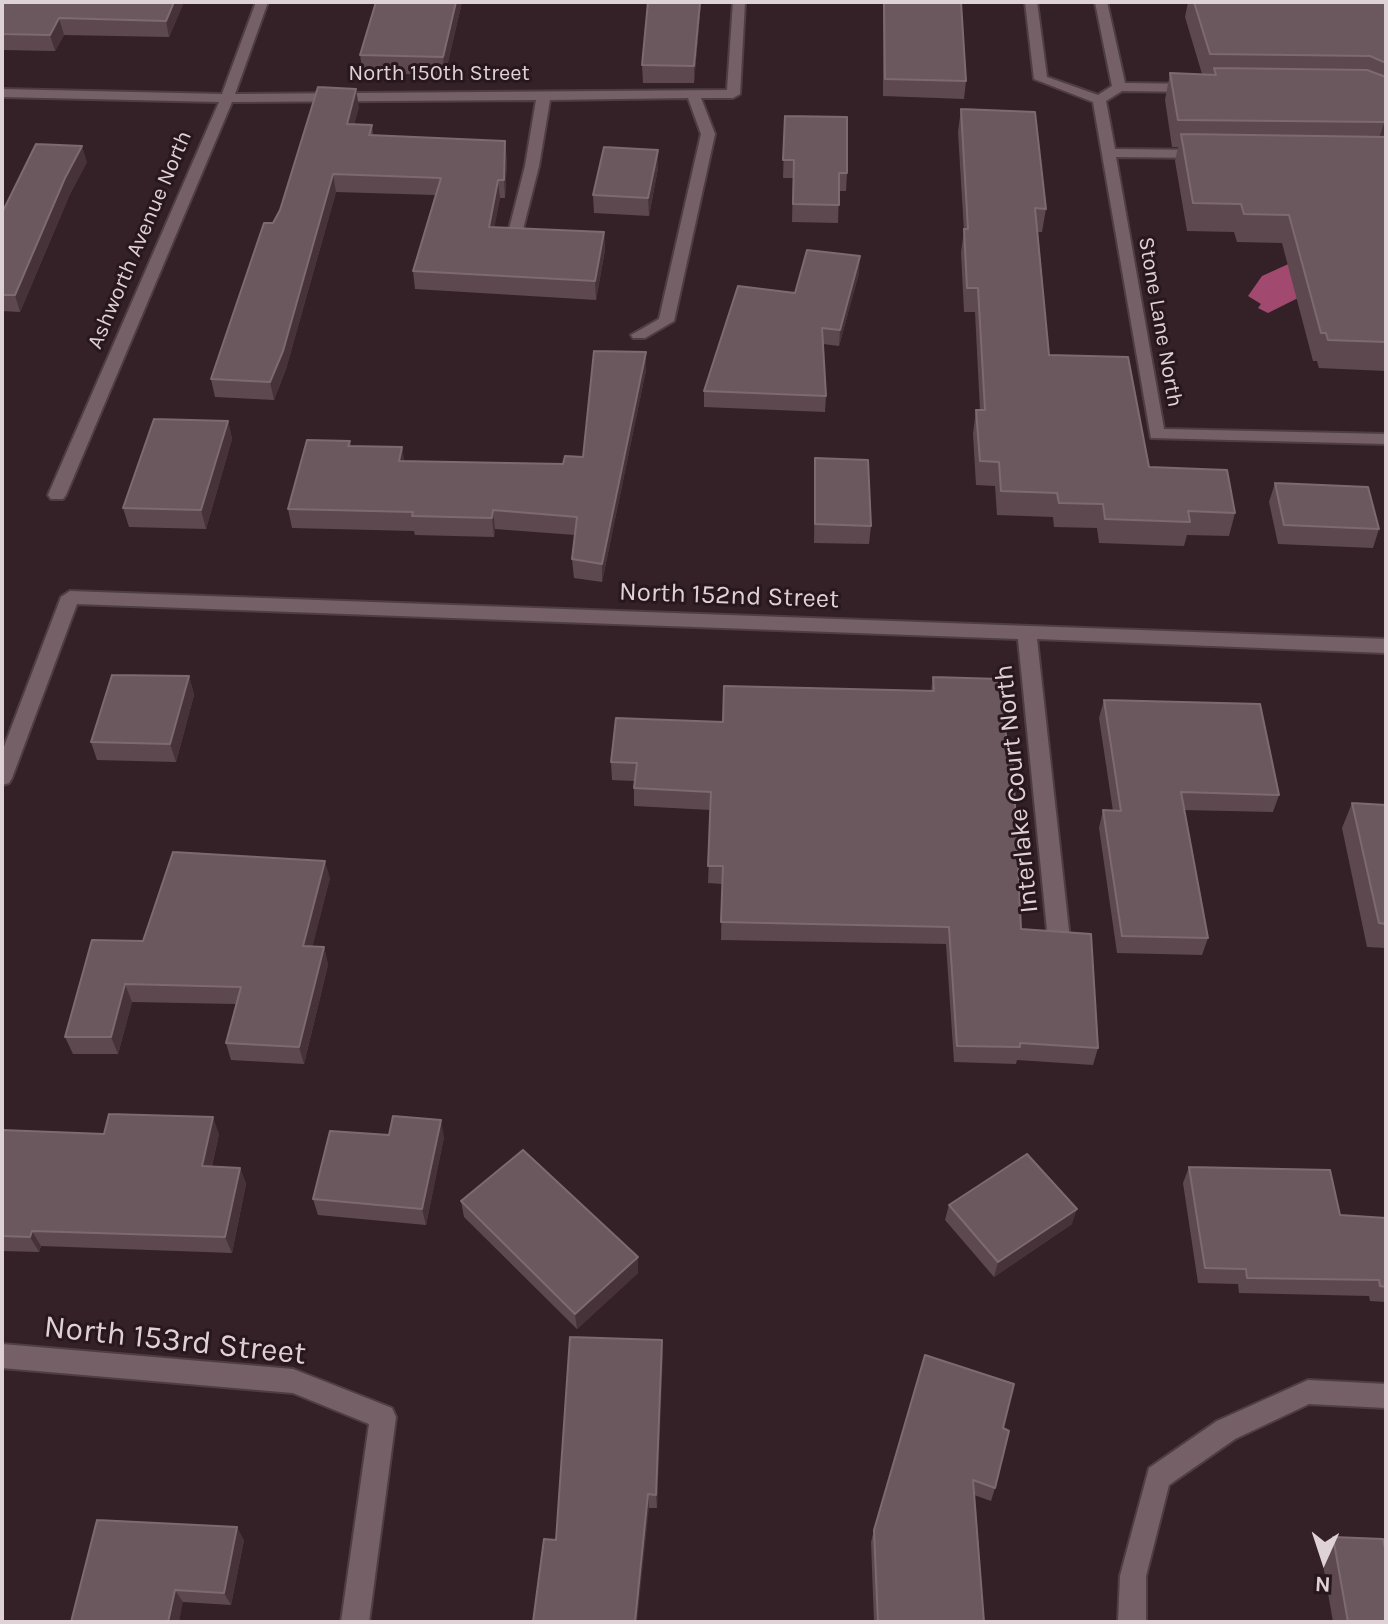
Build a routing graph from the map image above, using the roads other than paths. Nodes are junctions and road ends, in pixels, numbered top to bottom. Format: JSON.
{"nodes":[{"id":1,"x":262,"y":2,"type":"edge"},
{"id":2,"x":739,"y":2,"type":"edge"},
{"id":3,"x":1031,"y":2,"type":"edge"},
{"id":4,"x":1101,"y":2,"type":"edge"},
{"id":5,"x":1119,"y":87,"type":"junction"},
{"id":6,"x":1210,"y":88,"type":"edge"},
{"id":7,"x":2,"y":93,"type":"edge"},
{"id":8,"x":693,"y":94,"type":"junction"},
{"id":9,"x":544,"y":95,"type":"junction"},
{"id":10,"x":227,"y":98,"type":"junction"},
{"id":11,"x":1099,"y":100,"type":"junction"},
{"id":12,"x":1108,"y":153,"type":"junction"},
{"id":13,"x":1216,"y":154,"type":"edge"},
{"id":14,"x":513,"y":241,"type":"edge"},
{"id":15,"x":639,"y":335,"type":"dead end"},
{"id":16,"x":1386,"y":439,"type":"edge"},
{"id":17,"x":57,"y":495,"type":"dead end"},
{"id":18,"x":1027,"y":633,"type":"junction"},
{"id":19,"x":1386,"y":646,"type":"edge"},
{"id":20,"x":2,"y":778,"type":"edge"},
{"id":21,"x":1059,"y":940,"type":"edge"},
{"id":22,"x":2,"y":1356,"type":"edge"},
{"id":23,"x":1386,"y":1396,"type":"edge"},
{"id":24,"x":355,"y":1622,"type":"edge"},
{"id":25,"x":1132,"y":1622,"type":"edge"}],
"edges":[{"from":1,"to":10,"type":"street","name":"Ashworth Avenue North"},
{"from":2,"to":8,"type":"street","name":"North 150th Street"},
{"from":3,"to":11,"type":"street"},
{"from":4,"to":5,"type":"street"},
{"from":5,"to":6,"type":"street"},
{"from":5,"to":11,"type":"street"},
{"from":7,"to":10,"type":"street","name":"North 150th Street"},
{"from":8,"to":9,"type":"street","name":"North 150th Street"},
{"from":8,"to":15,"type":"street"},
{"from":9,"to":10,"type":"street","name":"North 150th Street"},
{"from":9,"to":14,"type":"street"},
{"from":10,"to":17,"type":"street","name":"Ashworth Avenue North"},
{"from":11,"to":12,"type":"street","name":"Stone Lane North"},
{"from":12,"to":13,"type":"street"},
{"from":12,"to":16,"type":"street","name":"Stone Lane North"},
{"from":18,"to":19,"type":"street","name":"North 152nd Street"},
{"from":18,"to":20,"type":"street","name":"North 152nd Street"},
{"from":18,"to":21,"type":"street","name":"Interlake Court North"},
{"from":22,"to":24,"type":"street","name":"North 153rd Street"},
{"from":23,"to":25,"type":"street"}]}
